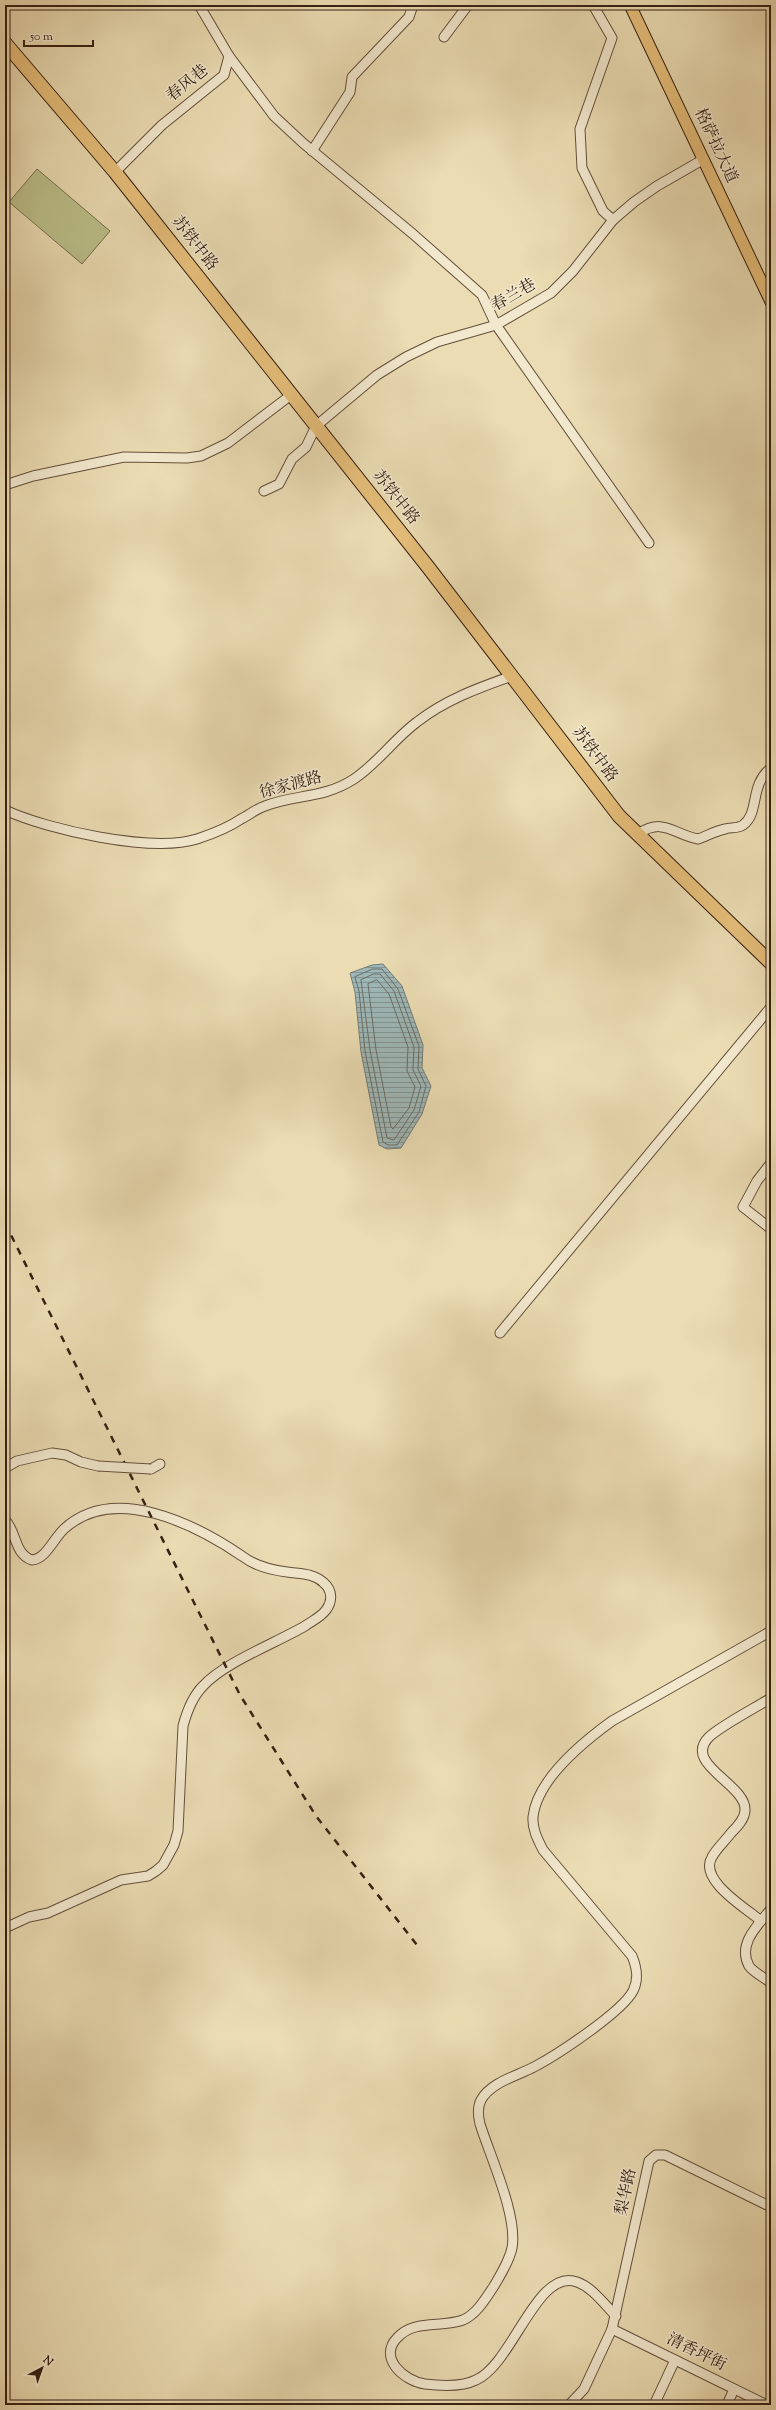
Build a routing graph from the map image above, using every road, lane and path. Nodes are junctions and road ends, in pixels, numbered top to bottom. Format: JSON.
{"nodes":[{"id":1,"x":199,"y":5,"type":"edge"},
{"id":2,"x":413,"y":5,"type":"edge"},
{"id":3,"x":468,"y":5,"type":"edge"},
{"id":4,"x":592,"y":5,"type":"edge"},
{"id":5,"x":630,"y":5,"type":"edge"},
{"id":6,"x":444,"y":37,"type":"dead end"},
{"id":7,"x":5,"y":43,"type":"edge"},
{"id":8,"x":229,"y":56,"type":"junction"},
{"id":9,"x":312,"y":151,"type":"junction"},
{"id":10,"x":704,"y":160,"type":"junction"},
{"id":11,"x":115,"y":172,"type":"junction"},
{"id":12,"x":613,"y":220,"type":"junction"},
{"id":13,"x":771,"y":302,"type":"edge"},
{"id":14,"x":496,"y":325,"type":"junction"},
{"id":15,"x":291,"y":395,"type":"junction"},
{"id":16,"x":316,"y":426,"type":"junction"},
{"id":17,"x":5,"y":485,"type":"edge"},
{"id":18,"x":264,"y":491,"type":"dead end"},
{"id":19,"x":649,"y":543,"type":"dead end"},
{"id":20,"x":512,"y":676,"type":"junction"},
{"id":21,"x":771,"y":768,"type":"edge"},
{"id":22,"x":5,"y":810,"type":"edge"},
{"id":23,"x":638,"y":834,"type":"junction"},
{"id":24,"x":771,"y":963,"type":"edge"},
{"id":25,"x":771,"y":1007,"type":"edge"},
{"id":26,"x":771,"y":1164,"type":"edge"},
{"id":27,"x":771,"y":1229,"type":"edge"},
{"id":28,"x":500,"y":1333,"type":"dead end"},
{"id":29,"x":160,"y":1464,"type":"dead end"},
{"id":30,"x":5,"y":1468,"type":"edge"},
{"id":31,"x":5,"y":1520,"type":"edge"},
{"id":32,"x":771,"y":1631,"type":"edge"},
{"id":33,"x":771,"y":1698,"type":"edge"},
{"id":34,"x":771,"y":1910,"type":"edge"},
{"id":35,"x":761,"y":1921,"type":"junction"},
{"id":36,"x":5,"y":1928,"type":"edge"},
{"id":37,"x":771,"y":1983,"type":"edge"},
{"id":38,"x":771,"y":2207,"type":"edge"},
{"id":39,"x":616,"y":2316,"type":"junction"},
{"id":40,"x":612,"y":2329,"type":"junction"},
{"id":41,"x":675,"y":2360,"type":"junction"},
{"id":42,"x":734,"y":2389,"type":"junction"},
{"id":43,"x":569,"y":2405,"type":"edge"},
{"id":44,"x":654,"y":2405,"type":"edge"},
{"id":45,"x":727,"y":2405,"type":"edge"},
{"id":46,"x":767,"y":2405,"type":"edge"}],
"edges":[{"from":1,"to":8,"type":"street"},
{"from":2,"to":9,"type":"street"},
{"from":3,"to":6,"type":"street"},
{"from":4,"to":12,"type":"street"},
{"from":5,"to":10,"type":"main road","name":"格萨拉大道"},
{"from":7,"to":11,"type":"highway","name":"苏铁中路"},
{"from":8,"to":9,"type":"street"},
{"from":8,"to":11,"type":"street","name":"春风巷"},
{"from":9,"to":14,"type":"street"},
{"from":10,"to":12,"type":"street","name":"春兰巷"},
{"from":10,"to":13,"type":"main road","name":"格萨拉大道"},
{"from":11,"to":15,"type":"highway","name":"苏铁中路"},
{"from":12,"to":14,"type":"street","name":"春兰巷"},
{"from":14,"to":16,"type":"street","name":"春兰巷"},
{"from":14,"to":19,"type":"street"},
{"from":15,"to":16,"type":"highway","name":"苏铁中路"},
{"from":15,"to":17,"type":"street"},
{"from":16,"to":18,"type":"street"},
{"from":16,"to":20,"type":"highway","name":"苏铁中路"},
{"from":20,"to":22,"type":"street","name":"徐家渡路"},
{"from":20,"to":23,"type":"highway","name":"苏铁中路"},
{"from":21,"to":23,"type":"street"},
{"from":23,"to":24,"type":"highway","name":"苏铁中路"},
{"from":25,"to":28,"type":"street"},
{"from":26,"to":27,"type":"street"},
{"from":29,"to":30,"type":"street","bridge":true},
{"from":31,"to":36,"type":"street"},
{"from":32,"to":39,"type":"street"},
{"from":33,"to":35,"type":"street"},
{"from":34,"to":35,"type":"street"},
{"from":35,"to":37,"type":"street"},
{"from":38,"to":39,"type":"street","name":"梨华路"},
{"from":39,"to":40,"type":"street","name":"梨华路"},
{"from":40,"to":41,"type":"street","name":"清香坪街"},
{"from":40,"to":43,"type":"street","name":"梨华路"},
{"from":41,"to":42,"type":"street","name":"清香坪街"},
{"from":41,"to":44,"type":"street"},
{"from":42,"to":45,"type":"street"},
{"from":42,"to":46,"type":"street","name":"清香坪街"}]}
